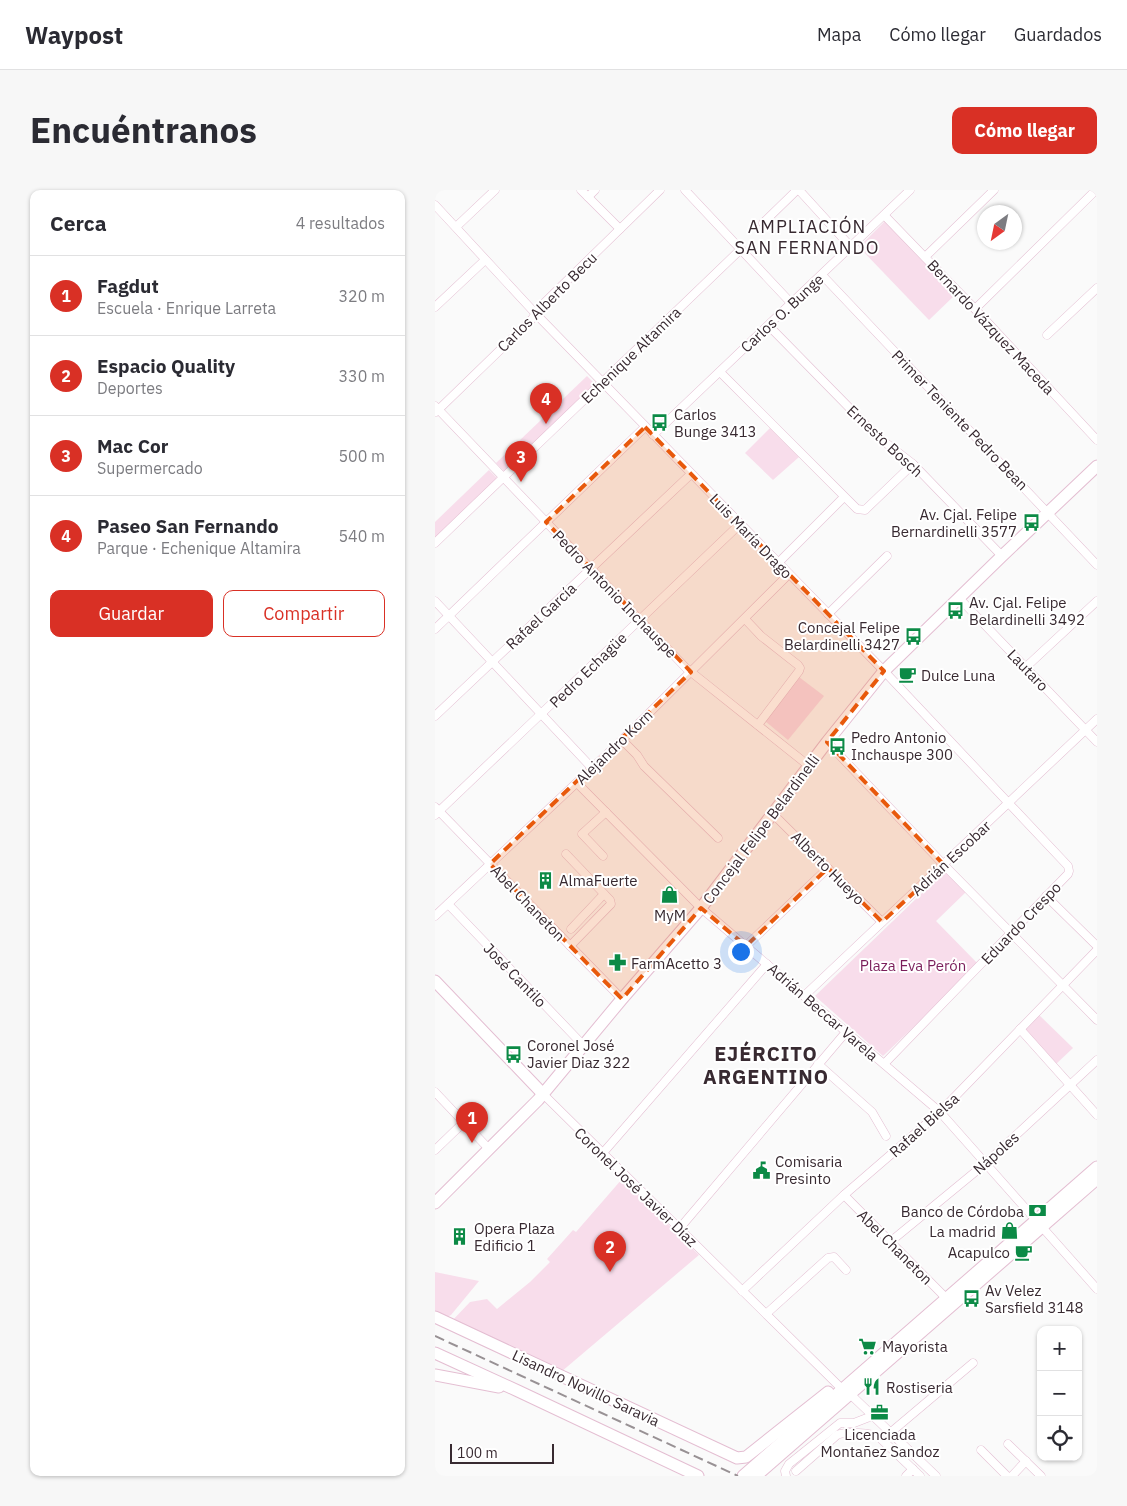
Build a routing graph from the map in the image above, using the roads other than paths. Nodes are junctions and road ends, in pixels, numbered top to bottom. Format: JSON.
{"nodes":[{"id":1,"x":495,"y":190,"type":"edge"},
{"id":2,"x":581,"y":190,"type":"edge"},
{"id":3,"x":595,"y":190,"type":"edge"},
{"id":4,"x":660,"y":190,"type":"edge"},
{"id":5,"x":685,"y":190,"type":"edge"},
{"id":6,"x":798,"y":190,"type":"edge"},
{"id":7,"x":910,"y":190,"type":"edge"},
{"id":8,"x":993,"y":190,"type":"edge"},
{"id":9,"x":1096,"y":190,"type":"edge"},
{"id":10,"x":588,"y":197,"type":"junction"},
{"id":11,"x":437,"y":210,"type":"edge"},
{"id":12,"x":884,"y":215,"type":"junction"},
{"id":13,"x":763,"y":223,"type":"dead end"},
{"id":14,"x":456,"y":227,"type":"junction"},
{"id":15,"x":620,"y":229,"type":"junction"},
{"id":16,"x":851,"y":247,"type":"junction"},
{"id":17,"x":741,"y":250,"type":"junction"},
{"id":18,"x":925,"y":257,"type":"junction"},
{"id":19,"x":485,"y":260,"type":"junction"},
{"id":20,"x":822,"y":276,"type":"junction"},
{"id":21,"x":1097,"y":288,"type":"edge"},
{"id":22,"x":792,"y":304,"type":"junction"},
{"id":23,"x":435,"y":307,"type":"edge"},
{"id":24,"x":975,"y":309,"type":"junction"},
{"id":25,"x":535,"y":313,"type":"junction"},
{"id":26,"x":769,"y":326,"type":"junction"},
{"id":27,"x":1047,"y":336,"type":"dead end"},
{"id":28,"x":720,"y":372,"type":"junction"},
{"id":29,"x":602,"y":383,"type":"junction"},
{"id":30,"x":436,"y":410,"type":"edge"},
{"id":31,"x":645,"y":427,"type":"junction"},
{"id":32,"x":653,"y":435,"type":"junction"},
{"id":33,"x":1097,"y":440,"type":"edge"},
{"id":34,"x":913,"y":464,"type":"junction"},
{"id":35,"x":1097,"y":466,"type":"edge"},
{"id":36,"x":691,"y":474,"type":"junction"},
{"id":37,"x":503,"y":478,"type":"junction"},
{"id":38,"x":845,"y":497,"type":"junction"},
{"id":39,"x":1048,"y":512,"type":"junction"},
{"id":40,"x":546,"y":522,"type":"junction"},
{"id":41,"x":740,"y":524,"type":"junction"},
{"id":42,"x":435,"y":543,"type":"edge"},
{"id":43,"x":887,"y":556,"type":"dead end"},
{"id":44,"x":1002,"y":556,"type":"junction"},
{"id":45,"x":778,"y":563,"type":"junction"},
{"id":46,"x":1097,"y":564,"type":"edge"},
{"id":47,"x":590,"y":569,"type":"junction"},
{"id":48,"x":789,"y":574,"type":"junction"},
{"id":49,"x":959,"y":598,"type":"junction"},
{"id":50,"x":435,"y":601,"type":"edge"},
{"id":51,"x":1097,"y":601,"type":"edge"},
{"id":52,"x":828,"y":614,"type":"junction"},
{"id":53,"x":449,"y":615,"type":"junction"},
{"id":54,"x":745,"y":619,"type":"junction"},
{"id":55,"x":640,"y":620,"type":"junction"},
{"id":56,"x":435,"y":629,"type":"edge"},
{"id":57,"x":493,"y":662,"type":"junction"},
{"id":58,"x":1026,"y":668,"type":"junction"},
{"id":59,"x":884,"y":671,"type":"junction"},
{"id":60,"x":691,"y":672,"type":"junction"},
{"id":61,"x":542,"y":713,"type":"junction"},
{"id":62,"x":435,"y":716,"type":"edge"},
{"id":63,"x":1097,"y":719,"type":"edge"},
{"id":64,"x":758,"y":724,"type":"junction"},
{"id":65,"x":1086,"y":730,"type":"junction"},
{"id":66,"x":622,"y":740,"type":"junction"},
{"id":67,"x":827,"y":742,"type":"junction"},
{"id":68,"x":1097,"y":742,"type":"edge"},
{"id":69,"x":809,"y":766,"type":"junction"},
{"id":70,"x":592,"y":768,"type":"junction"},
{"id":71,"x":577,"y":783,"type":"junction"},
{"id":72,"x":1009,"y":803,"type":"junction"},
{"id":73,"x":436,"y":811,"type":"edge"},
{"id":74,"x":606,"y":812,"type":"junction"},
{"id":75,"x":773,"y":814,"type":"junction"},
{"id":76,"x":718,"y":838,"type":"dead end"},
{"id":77,"x":566,"y":854,"type":"dead end"},
{"id":78,"x":603,"y":856,"type":"dead end"},
{"id":79,"x":490,"y":864,"type":"junction"},
{"id":80,"x":944,"y":865,"type":"junction"},
{"id":81,"x":1068,"y":866,"type":"joint"},
{"id":82,"x":828,"y":868,"type":"junction"},
{"id":83,"x":604,"y":894,"type":"junction"},
{"id":84,"x":1046,"y":896,"type":"junction"},
{"id":85,"x":448,"y":904,"type":"junction"},
{"id":86,"x":701,"y":908,"type":"junction"},
{"id":87,"x":435,"y":916,"type":"edge"},
{"id":88,"x":882,"y":922,"type":"junction"},
{"id":89,"x":571,"y":929,"type":"dead end"},
{"id":90,"x":1010,"y":933,"type":"junction"},
{"id":91,"x":570,"y":946,"type":"junction"},
{"id":92,"x":746,"y":946,"type":"junction"},
{"id":93,"x":1097,"y":946,"type":"edge"},
{"id":94,"x":1097,"y":950,"type":"edge"},
{"id":95,"x":767,"y":964,"type":"junction"},
{"id":96,"x":435,"y":981,"type":"edge"},
{"id":97,"x":1061,"y":986,"type":"junction"},
{"id":98,"x":804,"y":996,"type":"junction"},
{"id":99,"x":622,"y":999,"type":"junction"},
{"id":100,"x":1097,"y":1020,"type":"edge"},
{"id":101,"x":1020,"y":1029,"type":"junction"},
{"id":102,"x":846,"y":1032,"type":"junction"},
{"id":103,"x":583,"y":1045,"type":"junction"},
{"id":104,"x":1097,"y":1060,"type":"edge"},
{"id":105,"x":818,"y":1064,"type":"junction"},
{"id":106,"x":884,"y":1064,"type":"junction"},
{"id":107,"x":1071,"y":1085,"type":"junction"},
{"id":108,"x":435,"y":1092,"type":"edge"},
{"id":109,"x":543,"y":1094,"type":"junction"},
{"id":110,"x":940,"y":1112,"type":"junction"},
{"id":111,"x":1097,"y":1114,"type":"edge"},
{"id":112,"x":463,"y":1123,"type":"junction"},
{"id":113,"x":886,"y":1136,"type":"dead end"},
{"id":114,"x":489,"y":1149,"type":"junction"},
{"id":115,"x":435,"y":1150,"type":"edge"},
{"id":116,"x":602,"y":1154,"type":"junction"},
{"id":117,"x":986,"y":1163,"type":"junction"},
{"id":118,"x":1097,"y":1167,"type":"edge"},
{"id":119,"x":1097,"y":1179,"type":"edge"},
{"id":120,"x":844,"y":1195,"type":"junction"},
{"id":121,"x":435,"y":1203,"type":"edge"},
{"id":122,"x":1039,"y":1224,"type":"junction"},
{"id":123,"x":679,"y":1229,"type":"junction"},
{"id":124,"x":890,"y":1242,"type":"junction"},
{"id":125,"x":846,"y":1270,"type":"dead end"},
{"id":126,"x":1096,"y":1285,"type":"edge"},
{"id":127,"x":742,"y":1290,"type":"junction"},
{"id":128,"x":946,"y":1298,"type":"junction"},
{"id":129,"x":766,"y":1314,"type":"junction"},
{"id":130,"x":435,"y":1317,"type":"edge"},
{"id":131,"x":436,"y":1354,"type":"edge"},
{"id":132,"x":973,"y":1363,"type":"dead end"},
{"id":133,"x":435,"y":1374,"type":"edge"},
{"id":134,"x":518,"y":1391,"type":"junction"},
{"id":135,"x":846,"y":1391,"type":"junction"},
{"id":136,"x":872,"y":1416,"type":"junction"},
{"id":137,"x":578,"y":1419,"type":"junction"},
{"id":138,"x":890,"y":1433,"type":"junction"},
{"id":139,"x":1009,"y":1444,"type":"dead end"},
{"id":140,"x":981,"y":1450,"type":"dead end"},
{"id":141,"x":1026,"y":1461,"type":"junction"},
{"id":142,"x":913,"y":1470,"type":"junction"},
{"id":143,"x":796,"y":1471,"type":"dead end"},
{"id":144,"x":751,"y":1474,"type":"edge"},
{"id":145,"x":681,"y":1476,"type":"edge"},
{"id":146,"x":698,"y":1476,"type":"edge"},
{"id":147,"x":786,"y":1476,"type":"edge"},
{"id":148,"x":906,"y":1476,"type":"edge"},
{"id":149,"x":920,"y":1476,"type":"edge"},
{"id":150,"x":936,"y":1476,"type":"edge"},
{"id":151,"x":1007,"y":1476,"type":"edge"},
{"id":152,"x":1012,"y":1476,"type":"edge"},
{"id":153,"x":1041,"y":1476,"type":"edge"}],
"edges":[{"from":1,"to":14,"type":"street"},
{"from":2,"to":10,"type":"street"},
{"from":3,"to":10,"type":"street"},
{"from":4,"to":15,"type":"street","name":"Carlos Alberto Becu"},
{"from":5,"to":17,"type":"street"},
{"from":6,"to":13,"type":"street"},
{"from":6,"to":16,"type":"street"},
{"from":7,"to":12,"type":"street","name":"Carlos O. Bunge"},
{"from":8,"to":18,"type":"street"},
{"from":9,"to":24,"type":"street"},
{"from":10,"to":15,"type":"street"},
{"from":11,"to":14,"type":"street","name":"Luis María Drago"},
{"from":12,"to":16,"type":"street","name":"Carlos O. Bunge"},
{"from":12,"to":18,"type":"street","name":"Bernardo Vázquez Maceda"},
{"from":14,"to":19,"type":"street","name":"Luis María Drago"},
{"from":15,"to":25,"type":"street","name":"Carlos Alberto Becu"},
{"from":16,"to":20,"type":"street","name":"Carlos O. Bunge"},
{"from":17,"to":22,"type":"street"},
{"from":17,"to":29,"type":"street","name":"Echenique Altamira"},
{"from":18,"to":24,"type":"street","name":"Bernardo Vázquez Maceda"},
{"from":19,"to":23,"type":"street"},
{"from":19,"to":25,"type":"street","name":"Luis María Drago"},
{"from":20,"to":22,"type":"street","name":"Carlos O. Bunge"},
{"from":20,"to":39,"type":"street","name":"Primer Teniente Pedro Bean"},
{"from":21,"to":27,"type":"street"},
{"from":22,"to":26,"type":"street","name":"Carlos O. Bunge"},
{"from":24,"to":33,"type":"street","name":"Bernardo Vázquez Maceda"},
{"from":25,"to":29,"type":"street","name":"Luis María Drago"},
{"from":25,"to":30,"type":"street","name":"Carlos Alberto Becu"},
{"from":26,"to":28,"type":"street","name":"Carlos O. Bunge"},
{"from":26,"to":34,"type":"street","name":"Ernesto Bosch"},
{"from":28,"to":32,"type":"street","name":"Carlos O. Bunge"},
{"from":28,"to":38,"type":"street"},
{"from":29,"to":31,"type":"street","name":"Luis María Drago"},
{"from":29,"to":37,"type":"street","name":"Echenique Altamira"},
{"from":30,"to":37,"type":"street","name":"Pedro Antonio Inchauspe"},
{"from":31,"to":32,"type":"street","name":"Luis María Drago"},
{"from":31,"to":40,"type":"street"},
{"from":32,"to":36,"type":"street","name":"Luis María Drago"},
{"from":34,"to":38,"type":"street"},
{"from":34,"to":44,"type":"street","name":"Ernesto Bosch"},
{"from":35,"to":39,"type":"main road","name":"Concejal Felipe Belardinelli"},
{"from":36,"to":41,"type":"street","name":"Luis María Drago"},
{"from":36,"to":47,"type":"street","name":"Rafael García"},
{"from":37,"to":40,"type":"street","name":"Pedro Antonio Inchauspe"},
{"from":37,"to":42,"type":"street","name":"Echenique Altamira"},
{"from":38,"to":45,"type":"street"},
{"from":39,"to":44,"type":"main road","name":"Concejal Felipe Belardinelli"},
{"from":39,"to":46,"type":"street","name":"Primer Teniente Pedro Bean"},
{"from":40,"to":47,"type":"street","name":"Pedro Antonio Inchauspe"},
{"from":40,"to":53,"type":"street"},
{"from":41,"to":45,"type":"street","name":"Luis María Drago"},
{"from":41,"to":55,"type":"street","name":"Pedro Echagüe"},
{"from":43,"to":52,"type":"street"},
{"from":44,"to":49,"type":"main road","name":"Concejal Felipe Belardinelli"},
{"from":45,"to":48,"type":"street","name":"Luis María Drago"},
{"from":47,"to":55,"type":"street","name":"Pedro Antonio Inchauspe"},
{"from":47,"to":57,"type":"street","name":"Rafael García"},
{"from":48,"to":52,"type":"street","name":"Luis María Drago"},
{"from":48,"to":54,"type":"street","name":"Alejandro Korn"},
{"from":49,"to":58,"type":"street","name":"Lautaro"},
{"from":49,"to":59,"type":"main road","name":"Concejal Felipe Belardinelli"},
{"from":50,"to":53,"type":"street"},
{"from":51,"to":58,"type":"street"},
{"from":52,"to":59,"type":"street","name":"Luis María Drago"},
{"from":53,"to":56,"type":"street"},
{"from":53,"to":57,"type":"street"},
{"from":54,"to":60,"type":"street","name":"Alejandro Korn"},
{"from":54,"to":64,"type":"street"},
{"from":55,"to":60,"type":"street","name":"Pedro Antonio Inchauspe"},
{"from":55,"to":61,"type":"street","name":"Pedro Echagüe"},
{"from":57,"to":61,"type":"street"},
{"from":57,"to":62,"type":"street","name":"Rafael García"},
{"from":58,"to":65,"type":"street","name":"Lautaro"},
{"from":59,"to":67,"type":"main road","name":"Concejal Felipe Belardinelli"},
{"from":59,"to":72,"type":"street","name":"Luis María Drago"},
{"from":60,"to":64,"type":"street","name":"Pedro Antonio Inchauspe"},
{"from":60,"to":66,"type":"street","name":"Alejandro Korn"},
{"from":61,"to":70,"type":"street"},
{"from":61,"to":73,"type":"street","name":"Pedro Echagüe"},
{"from":63,"to":65,"type":"street","name":"Adrián Escobar"},
{"from":64,"to":69,"type":"street","name":"Pedro Antonio Inchauspe"},
{"from":65,"to":68,"type":"street","name":"Lautaro"},
{"from":65,"to":72,"type":"street","name":"Adrián Escobar"},
{"from":66,"to":70,"type":"street","name":"Alejandro Korn"},
{"from":66,"to":76,"type":"street"},
{"from":67,"to":69,"type":"main road","name":"Concejal Felipe Belardinelli"},
{"from":67,"to":80,"type":"street"},
{"from":69,"to":75,"type":"main road","name":"Concejal Felipe Belardinelli"},
{"from":70,"to":71,"type":"street","name":"Alejandro Korn"},
{"from":71,"to":74,"type":"street","name":"Adrián Beccar Varela"},
{"from":71,"to":79,"type":"street","name":"Alejandro Korn"},
{"from":72,"to":80,"type":"street","name":"Adrián Escobar"},
{"from":72,"to":81,"type":"street","name":"Luis María Drago"},
{"from":73,"to":79,"type":"street","name":"Abel Chaneton"},
{"from":74,"to":78,"type":"street"},
{"from":74,"to":86,"type":"street","name":"Adrián Beccar Varela"},
{"from":75,"to":82,"type":"street","name":"Alberto Hueyo"},
{"from":75,"to":86,"type":"main road","name":"Concejal Felipe Belardinelli"},
{"from":77,"to":83,"type":"street"},
{"from":79,"to":85,"type":"street","name":"Alejandro Korn"},
{"from":79,"to":91,"type":"street","name":"Abel Chaneton"},
{"from":80,"to":88,"type":"street","name":"Adrián Escobar"},
{"from":80,"to":90,"type":"street"},
{"from":81,"to":84,"type":"street","name":"Eduardo Crespo"},
{"from":82,"to":88,"type":"street","name":"Alberto Hueyo"},
{"from":82,"to":92,"type":"street"},
{"from":83,"to":89,"type":"street"},
{"from":83,"to":91,"type":"street"},
{"from":84,"to":90,"type":"street","name":"Eduardo Crespo"},
{"from":84,"to":93,"type":"street"},
{"from":85,"to":87,"type":"street","name":"Alejandro Korn"},
{"from":85,"to":103,"type":"street","name":"José Cantilo"},
{"from":86,"to":92,"type":"street","name":"Adrián Beccar Varela"},
{"from":86,"to":99,"type":"main road","name":"Concejal Felipe Belardinelli"},
{"from":88,"to":98,"type":"street","name":"Adrián Escobar"},
{"from":90,"to":97,"type":"street"},
{"from":90,"to":106,"type":"street","name":"Eduardo Crespo"},
{"from":91,"to":99,"type":"street","name":"Abel Chaneton"},
{"from":92,"to":95,"type":"street","name":"Adrián Beccar Varela"},
{"from":94,"to":97,"type":"street","name":"Rafael Bielsa"},
{"from":95,"to":98,"type":"street","name":"Adrián Beccar Varela"},
{"from":95,"to":116,"type":"street"},
{"from":96,"to":109,"type":"main road","name":"Coronel José Javier Díaz"},
{"from":97,"to":100,"type":"street"},
{"from":97,"to":101,"type":"street","name":"Rafael Bielsa"},
{"from":98,"to":102,"type":"street","name":"Adrián Beccar Varela"},
{"from":99,"to":103,"type":"main road","name":"Concejal Felipe Belardinelli"},
{"from":101,"to":107,"type":"street"},
{"from":101,"to":110,"type":"street","name":"Rafael Bielsa"},
{"from":102,"to":105,"type":"street"},
{"from":102,"to":106,"type":"street","name":"Adrián Beccar Varela"},
{"from":103,"to":109,"type":"main road","name":"Concejal Felipe Belardinelli"},
{"from":104,"to":107,"type":"street","name":"Nápoles"},
{"from":105,"to":113,"type":"street"},
{"from":105,"to":123,"type":"street"},
{"from":106,"to":110,"type":"street","name":"Adrián Beccar Varela"},
{"from":107,"to":111,"type":"street"},
{"from":107,"to":117,"type":"street","name":"Nápoles"},
{"from":108,"to":112,"type":"street"},
{"from":109,"to":114,"type":"main road","name":"Concejal Felipe Belardinelli"},
{"from":109,"to":116,"type":"street","name":"Coronel José Javier Díaz"},
{"from":110,"to":117,"type":"street","name":"Adrián Beccar Varela"},
{"from":110,"to":120,"type":"street","name":"Rafael Bielsa"},
{"from":112,"to":114,"type":"street"},
{"from":112,"to":115,"type":"street"},
{"from":114,"to":121,"type":"main road","name":"Concejal Felipe Belardinelli"},
{"from":116,"to":123,"type":"street","name":"Coronel José Javier Díaz"},
{"from":117,"to":122,"type":"street","name":"Adrián Beccar Varela"},
{"from":117,"to":124,"type":"street","name":"Nápoles"},
{"from":118,"to":122,"type":"main road"},
{"from":119,"to":122,"type":"main road"},
{"from":120,"to":124,"type":"street","name":"Abel Chaneton"},
{"from":120,"to":127,"type":"street","name":"Rafael Bielsa"},
{"from":122,"to":126,"type":"street","name":"Adrián Beccar Varela"},
{"from":122,"to":128,"type":"main road"},
{"from":122,"to":135,"type":"main road"},
{"from":123,"to":127,"type":"street","name":"Coronel José Javier Díaz"},
{"from":124,"to":128,"type":"street","name":"Abel Chaneton"},
{"from":125,"to":129,"type":"street"},
{"from":127,"to":129,"type":"street","name":"Coronel José Javier Díaz"},
{"from":128,"to":135,"type":"main road"},
{"from":129,"to":135,"type":"street","name":"Coronel José Javier Díaz"},
{"from":130,"to":135,"type":"main road","name":"Lisandro Novillo Saravia"},
{"from":131,"to":133,"type":"main road"},
{"from":131,"to":134,"type":"main road"},
{"from":132,"to":138,"type":"street"},
{"from":133,"to":134,"type":"main road"},
{"from":134,"to":137,"type":"main road"},
{"from":135,"to":136,"type":"street","name":"Coronel José Javier Díaz"},
{"from":135,"to":144,"type":"main road"},
{"from":136,"to":138,"type":"street","name":"Coronel José Javier Díaz"},
{"from":136,"to":147,"type":"street"},
{"from":137,"to":145,"type":"main road"},
{"from":137,"to":146,"type":"main road"},
{"from":138,"to":150,"type":"street","name":"Coronel José Javier Díaz"},
{"from":139,"to":141,"type":"street"},
{"from":140,"to":151,"type":"street"},
{"from":141,"to":152,"type":"street"},
{"from":141,"to":153,"type":"street"},
{"from":142,"to":143,"type":"street"},
{"from":142,"to":148,"type":"street"},
{"from":142,"to":149,"type":"street"}]}
